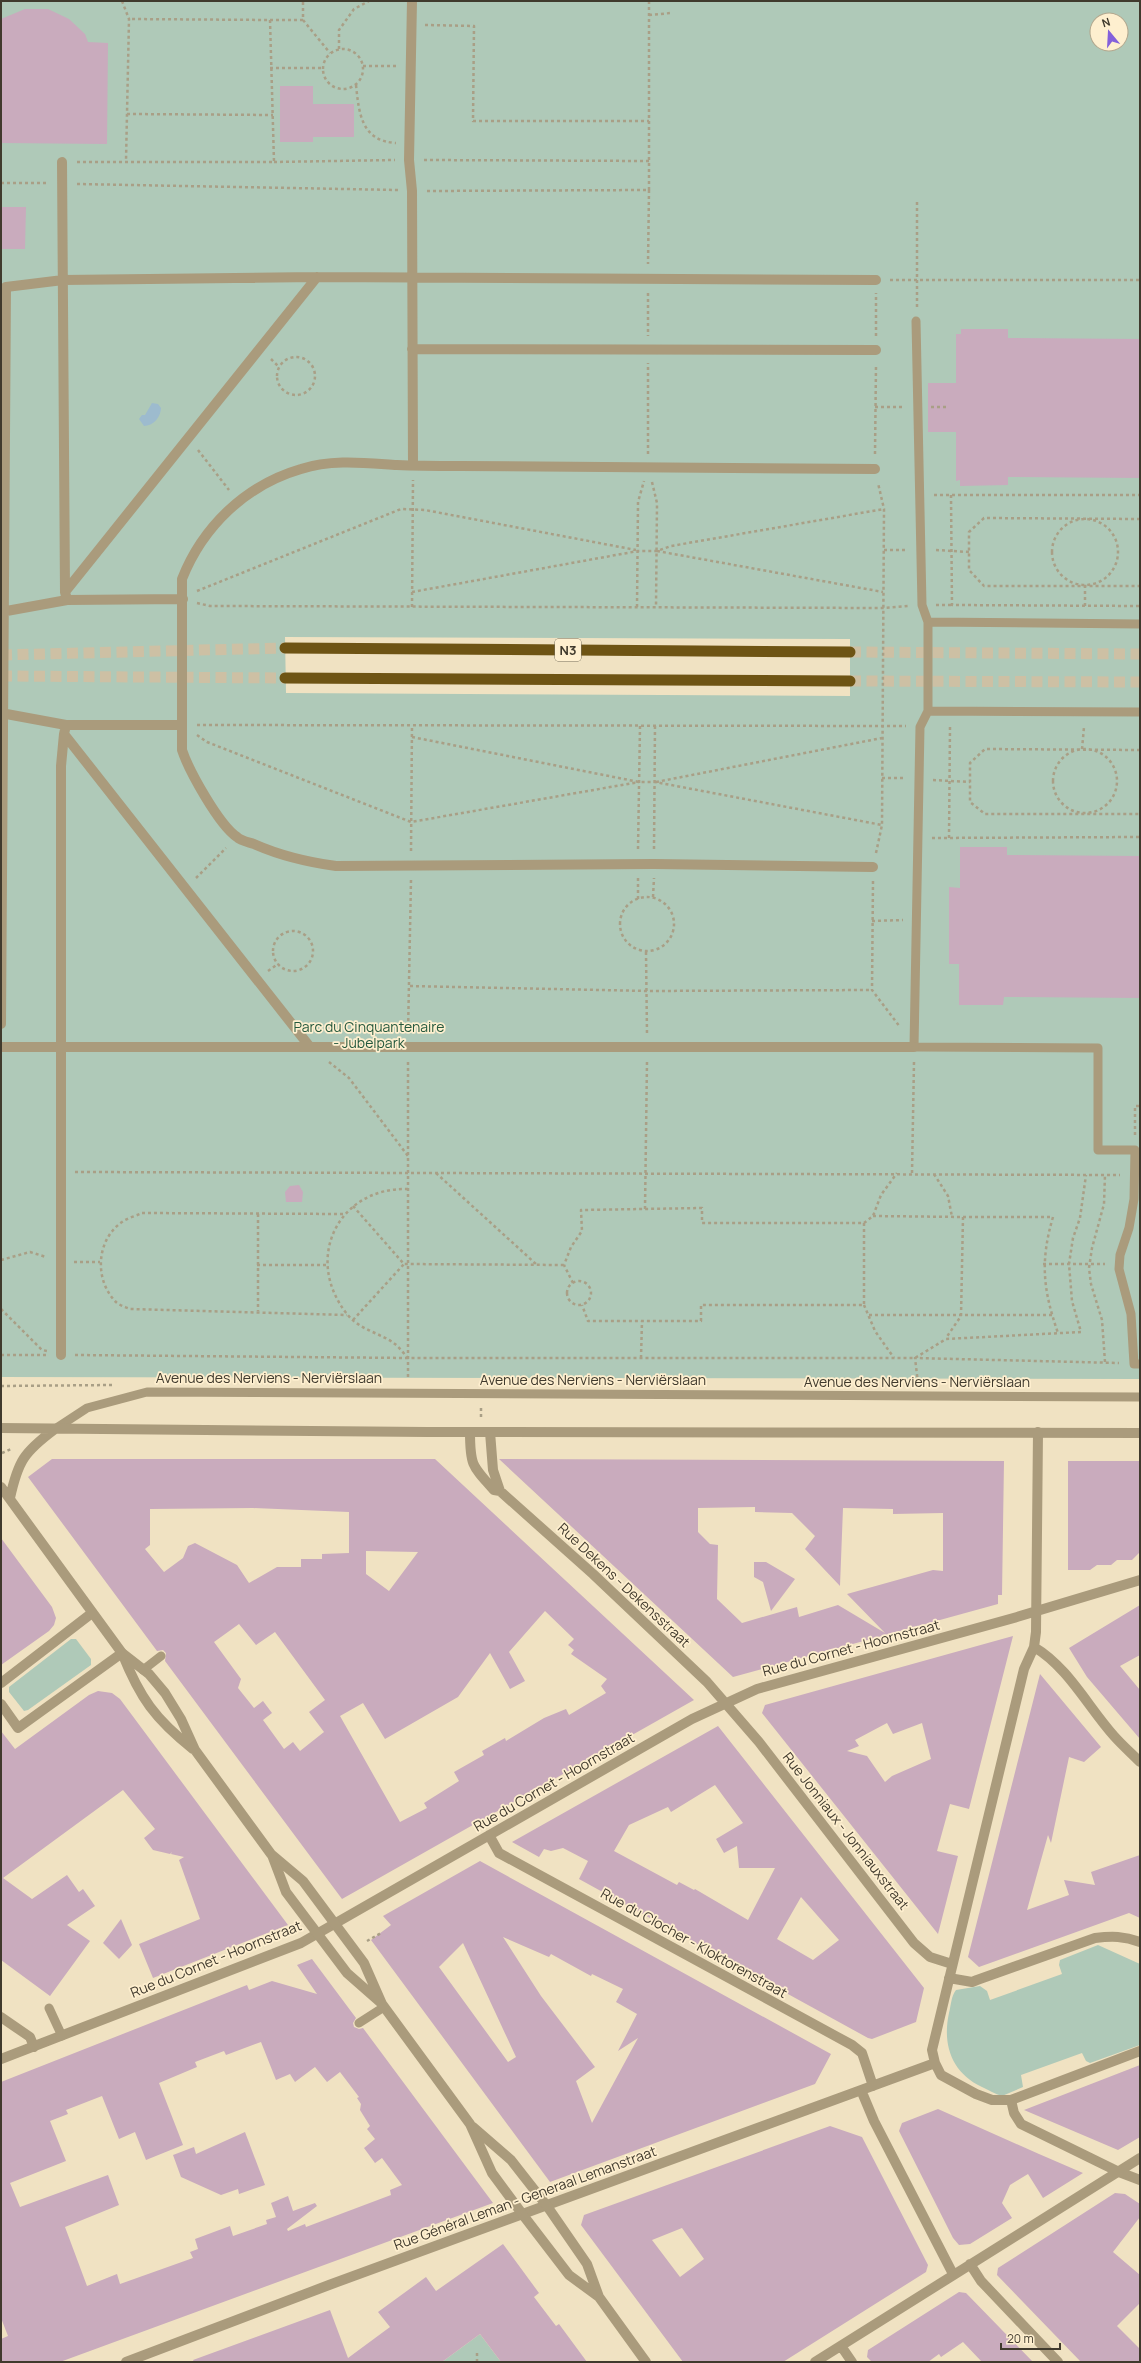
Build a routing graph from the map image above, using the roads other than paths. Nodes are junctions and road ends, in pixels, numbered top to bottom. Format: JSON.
{"nodes":[{"id":1,"x":412,"y":1,"type":"edge"},
{"id":2,"x":62,"y":162,"type":"road end"},
{"id":3,"x":317,"y":277,"type":"junction"},
{"id":4,"x":412,"y":278,"type":"junction"},
{"id":5,"x":63,"y":280,"type":"junction"},
{"id":6,"x":876,"y":280,"type":"road end"},
{"id":7,"x":916,"y":321,"type":"road end"},
{"id":8,"x":412,"y":349,"type":"junction"},
{"id":9,"x":876,"y":350,"type":"road end"},
{"id":10,"x":413,"y":466,"type":"junction"},
{"id":11,"x":875,"y":469,"type":"road end"},
{"id":12,"x":66,"y":596,"type":"junction"},
{"id":13,"x":183,"y":599,"type":"junction"},
{"id":14,"x":3,"y":612,"type":"edge"},
{"id":15,"x":928,"y":622,"type":"junction"},
{"id":16,"x":1140,"y":624,"type":"edge"},
{"id":17,"x":285,"y":648,"type":"tunnel mouth"},
{"id":18,"x":850,"y":652,"type":"tunnel mouth"},
{"id":19,"x":285,"y":678,"type":"tunnel mouth"},
{"id":20,"x":850,"y":681,"type":"tunnel mouth"},
{"id":21,"x":928,"y":711,"type":"junction"},
{"id":22,"x":1140,"y":712,"type":"edge"},
{"id":23,"x":2,"y":713,"type":"edge"},
{"id":24,"x":182,"y":725,"type":"junction"},
{"id":25,"x":65,"y":729,"type":"junction"},
{"id":26,"x":873,"y":867,"type":"road end"},
{"id":27,"x":1,"y":1024,"type":"edge"},
{"id":28,"x":1,"y":1047,"type":"edge"},
{"id":29,"x":62,"y":1047,"type":"junction"},
{"id":30,"x":310,"y":1047,"type":"junction"},
{"id":31,"x":914,"y":1047,"type":"junction"},
{"id":32,"x":60,"y":1355,"type":"road end"},
{"id":33,"x":1140,"y":1364,"type":"edge"},
{"id":34,"x":1140,"y":1397,"type":"edge"},
{"id":35,"x":1,"y":1428,"type":"edge"},
{"id":36,"x":55,"y":1429,"type":"junction"},
{"id":37,"x":470,"y":1432,"type":"junction"},
{"id":38,"x":490,"y":1432,"type":"junction"},
{"id":39,"x":1038,"y":1432,"type":"junction"},
{"id":40,"x":1140,"y":1433,"type":"edge"},
{"id":41,"x":1,"y":1487,"type":"edge"},
{"id":42,"x":500,"y":1491,"type":"junction"},
{"id":43,"x":10,"y":1498,"type":"junction"},
{"id":44,"x":1140,"y":1580,"type":"edge"},
{"id":45,"x":1036,"y":1611,"type":"junction"},
{"id":46,"x":92,"y":1613,"type":"junction"},
{"id":47,"x":1034,"y":1647,"type":"junction"},
{"id":48,"x":122,"y":1653,"type":"junction"},
{"id":49,"x":161,"y":1656,"type":"dead end"},
{"id":50,"x":143,"y":1670,"type":"junction"},
{"id":51,"x":1,"y":1683,"type":"edge"},
{"id":52,"x":726,"y":1702,"type":"junction"},
{"id":53,"x":1,"y":1704,"type":"edge"},
{"id":54,"x":195,"y":1750,"type":"junction"},
{"id":55,"x":1140,"y":1762,"type":"edge"},
{"id":56,"x":488,"y":1836,"type":"junction"},
{"id":57,"x":271,"y":1854,"type":"junction"},
{"id":58,"x":335,"y":1923,"type":"junction"},
{"id":59,"x":316,"y":1933,"type":"junction"},
{"id":60,"x":1140,"y":1942,"type":"edge"},
{"id":61,"x":952,"y":1964,"type":"junction"},
{"id":62,"x":949,"y":1978,"type":"junction"},
{"id":63,"x":383,"y":2005,"type":"junction"},
{"id":64,"x":50,"y":2008,"type":"dead end"},
{"id":65,"x":1,"y":2017,"type":"edge"},
{"id":66,"x":359,"y":2023,"type":"dead end"},
{"id":67,"x":62,"y":2036,"type":"junction"},
{"id":68,"x":34,"y":2047,"type":"junction"},
{"id":69,"x":1140,"y":2051,"type":"edge"},
{"id":70,"x":1,"y":2059,"type":"edge"},
{"id":71,"x":935,"y":2063,"type":"junction"},
{"id":72,"x":873,"y":2086,"type":"junction"},
{"id":73,"x":861,"y":2090,"type":"junction"},
{"id":74,"x":1011,"y":2100,"type":"junction"},
{"id":75,"x":470,"y":2124,"type":"junction"},
{"id":76,"x":1140,"y":2158,"type":"edge"},
{"id":77,"x":1119,"y":2172,"type":"junction"},
{"id":78,"x":1140,"y":2180,"type":"edge"},
{"id":79,"x":547,"y":2206,"type":"junction"},
{"id":80,"x":523,"y":2215,"type":"junction"},
{"id":81,"x":970,"y":2264,"type":"junction"},
{"id":82,"x":953,"y":2274,"type":"junction"},
{"id":83,"x":599,"y":2297,"type":"junction"},
{"id":84,"x":841,"y":2346,"type":"junction"},
{"id":85,"x":646,"y":2361,"type":"edge"},
{"id":86,"x":126,"y":2362,"type":"edge"},
{"id":87,"x":815,"y":2362,"type":"edge"},
{"id":88,"x":852,"y":2362,"type":"edge"},
{"id":89,"x":1058,"y":2362,"type":"edge"}],
"edges":[{"from":1,"to":4,"type":"street"},
{"from":2,"to":5,"type":"street"},
{"from":3,"to":4,"type":"street"},
{"from":3,"to":5,"type":"street"},
{"from":3,"to":12,"type":"street"},
{"from":4,"to":6,"type":"street"},
{"from":4,"to":8,"type":"street"},
{"from":5,"to":12,"type":"street"},
{"from":5,"to":14,"type":"street"},
{"from":7,"to":15,"type":"lane"},
{"from":8,"to":9,"type":"street"},
{"from":8,"to":10,"type":"street"},
{"from":10,"to":11,"type":"street"},
{"from":10,"to":13,"type":"street"},
{"from":12,"to":13,"type":"street"},
{"from":12,"to":14,"type":"street"},
{"from":13,"to":24,"type":"street"},
{"from":14,"to":23,"type":"street"},
{"from":15,"to":16,"type":"lane"},
{"from":15,"to":21,"type":"lane"},
{"from":17,"to":18,"type":"highway","number":"N3"},
{"from":19,"to":20,"type":"highway","number":"N3"},
{"from":21,"to":22,"type":"lane"},
{"from":21,"to":31,"type":"lane"},
{"from":23,"to":25,"type":"street"},
{"from":23,"to":27,"type":"street"},
{"from":24,"to":25,"type":"street"},
{"from":24,"to":26,"type":"street"},
{"from":25,"to":29,"type":"street"},
{"from":25,"to":30,"type":"street"},
{"from":28,"to":29,"type":"street"},
{"from":29,"to":30,"type":"street"},
{"from":29,"to":32,"type":"street"},
{"from":30,"to":31,"type":"street"},
{"from":31,"to":33,"type":"lane"},
{"from":34,"to":36,"type":"lane","name":"Avenue des Nerviens - Nerviërslaan"},
{"from":35,"to":36,"type":"street"},
{"from":36,"to":37,"type":"street"},
{"from":36,"to":43,"type":"street"},
{"from":37,"to":38,"type":"street"},
{"from":37,"to":42,"type":"street","name":"Rue Dekens - Dekensstraat"},
{"from":38,"to":39,"type":"street"},
{"from":38,"to":42,"type":"street","name":"Rue Dekens - Dekensstraat"},
{"from":39,"to":40,"type":"street"},
{"from":39,"to":45,"type":"street"},
{"from":41,"to":43,"type":"street"},
{"from":42,"to":52,"type":"street","name":"Rue Dekens - Dekensstraat"},
{"from":43,"to":46,"type":"street"},
{"from":44,"to":45,"type":"street","name":"Rue du Cornet - Hoornstraat"},
{"from":45,"to":47,"type":"street"},
{"from":45,"to":52,"type":"street","name":"Rue du Cornet - Hoornstraat"},
{"from":46,"to":48,"type":"street"},
{"from":46,"to":51,"type":"street"},
{"from":47,"to":55,"type":"street"},
{"from":47,"to":61,"type":"street"},
{"from":48,"to":50,"type":"street"},
{"from":48,"to":53,"type":"street"},
{"from":48,"to":54,"type":"street"},
{"from":49,"to":50,"type":"lane"},
{"from":50,"to":54,"type":"street"},
{"from":52,"to":56,"type":"street","name":"Rue du Cornet - Hoornstraat"},
{"from":52,"to":61,"type":"street","name":"Rue Jonniaux - Jonniauxstraat"},
{"from":54,"to":57,"type":"street"},
{"from":56,"to":58,"type":"street","name":"Rue du Cornet - Hoornstraat"},
{"from":56,"to":72,"type":"street","name":"Rue du Clocher - Kloktorenstraat"},
{"from":57,"to":58,"type":"street"},
{"from":57,"to":59,"type":"street"},
{"from":58,"to":59,"type":"street","name":"Rue du Cornet - Hoornstraat"},
{"from":58,"to":63,"type":"street"},
{"from":59,"to":63,"type":"street"},
{"from":59,"to":67,"type":"street","name":"Rue du Cornet - Hoornstraat"},
{"from":60,"to":62,"type":"street"},
{"from":61,"to":62,"type":"street"},
{"from":62,"to":71,"type":"street"},
{"from":63,"to":66,"type":"lane"},
{"from":63,"to":75,"type":"street"},
{"from":64,"to":67,"type":"lane"},
{"from":65,"to":68,"type":"street"},
{"from":67,"to":68,"type":"street","name":"Rue du Cornet - Hoornstraat"},
{"from":68,"to":70,"type":"street","name":"Rue du Cornet - Hoornstraat"},
{"from":69,"to":74,"type":"street"},
{"from":71,"to":72,"type":"street","name":"Rue Général Leman - Generaal Lemanstraat"},
{"from":71,"to":74,"type":"street"},
{"from":72,"to":73,"type":"street","name":"Rue Général Leman - Generaal Lemanstraat"},
{"from":73,"to":79,"type":"street","name":"Rue Général Leman - Generaal Lemanstraat"},
{"from":73,"to":82,"type":"street"},
{"from":74,"to":77,"type":"street"},
{"from":75,"to":79,"type":"street"},
{"from":75,"to":80,"type":"street"},
{"from":76,"to":77,"type":"street"},
{"from":77,"to":78,"type":"street"},
{"from":77,"to":81,"type":"street"},
{"from":79,"to":80,"type":"street","name":"Rue Général Leman - Generaal Lemanstraat"},
{"from":79,"to":83,"type":"street"},
{"from":80,"to":83,"type":"street"},
{"from":80,"to":86,"type":"street","name":"Rue Général Leman - Generaal Lemanstraat"},
{"from":81,"to":82,"type":"street"},
{"from":81,"to":89,"type":"street"},
{"from":82,"to":84,"type":"street"},
{"from":83,"to":85,"type":"street"},
{"from":84,"to":87,"type":"street"},
{"from":84,"to":88,"type":"street"}]}
